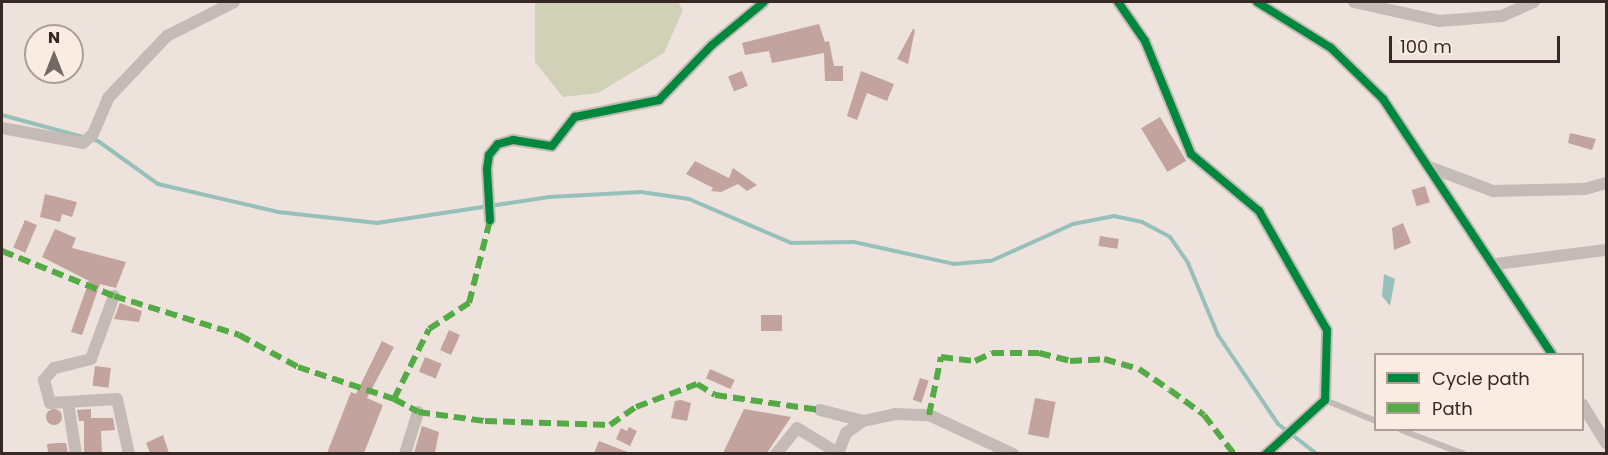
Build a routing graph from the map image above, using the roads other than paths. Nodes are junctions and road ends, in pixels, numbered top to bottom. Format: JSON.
{"nodes":[{"id":1,"x":234,"y":2,"type":"edge"},
{"id":2,"x":764,"y":2,"type":"edge"},
{"id":3,"x":1118,"y":2,"type":"edge"},
{"id":4,"x":1257,"y":2,"type":"edge"},
{"id":5,"x":1354,"y":2,"type":"edge"},
{"id":6,"x":1534,"y":2,"type":"edge"},
{"id":7,"x":1272,"y":6,"type":"edge"},
{"id":8,"x":2,"y":128,"type":"edge"},
{"id":9,"x":1432,"y":168,"type":"junction"},
{"id":10,"x":1606,"y":183,"type":"edge"},
{"id":11,"x":490,"y":220,"type":"dead end"},
{"id":12,"x":1606,"y":250,"type":"edge"},
{"id":13,"x":1496,"y":264,"type":"junction"},
{"id":14,"x":114,"y":296,"type":"dead end"},
{"id":15,"x":1551,"y":353,"type":"edge"},
{"id":16,"x":1325,"y":400,"type":"junction"},
{"id":17,"x":68,"y":403,"type":"junction"},
{"id":18,"x":1584,"y":407,"type":"edge"},
{"id":19,"x":820,"y":410,"type":"dead end"},
{"id":20,"x":418,"y":412,"type":"dead end"},
{"id":21,"x":1374,"y":420,"type":"edge"},
{"id":22,"x":863,"y":422,"type":"junction"},
{"id":23,"x":1406,"y":431,"type":"edge"},
{"id":24,"x":1606,"y":442,"type":"edge"},
{"id":25,"x":76,"y":453,"type":"edge"},
{"id":26,"x":129,"y":453,"type":"edge"},
{"id":27,"x":405,"y":453,"type":"edge"},
{"id":28,"x":776,"y":453,"type":"edge"},
{"id":29,"x":838,"y":453,"type":"edge"},
{"id":30,"x":1013,"y":453,"type":"edge"},
{"id":31,"x":1266,"y":453,"type":"edge"},
{"id":32,"x":1464,"y":453,"type":"edge"}],
"edges":[{"from":1,"to":8,"type":"street"},
{"from":2,"to":11,"type":"street"},
{"from":3,"to":16,"type":"street"},
{"from":4,"to":7,"type":"street"},
{"from":5,"to":6,"type":"street"},
{"from":7,"to":9,"type":"street"},
{"from":9,"to":10,"type":"street"},
{"from":9,"to":13,"type":"street"},
{"from":12,"to":13,"type":"street"},
{"from":13,"to":15,"type":"street"},
{"from":14,"to":17,"type":"street"},
{"from":16,"to":21,"type":"lane"},
{"from":16,"to":31,"type":"street"},
{"from":17,"to":25,"type":"street"},
{"from":17,"to":26,"type":"street"},
{"from":18,"to":24,"type":"street"},
{"from":19,"to":22,"type":"street"},
{"from":20,"to":27,"type":"street"},
{"from":22,"to":29,"type":"street"},
{"from":22,"to":30,"type":"street"},
{"from":23,"to":32,"type":"lane"},
{"from":28,"to":29,"type":"street"}]}
